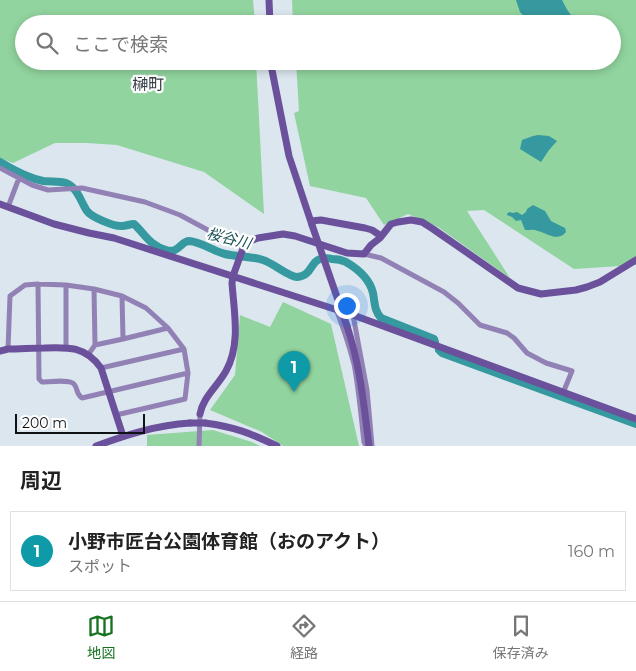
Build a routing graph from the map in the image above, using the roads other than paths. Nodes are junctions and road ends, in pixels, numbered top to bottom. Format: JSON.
{"nodes":[{"id":1,"x":269,"y":0,"type":"edge"},
{"id":2,"x":270,"y":15,"type":"edge"},
{"id":3,"x":272,"y":70,"type":"edge"},
{"id":4,"x":0,"y":168,"type":"edge"},
{"id":5,"x":19,"y":178,"type":"junction"},
{"id":6,"x":0,"y":204,"type":"edge"},
{"id":7,"x":8,"y":207,"type":"junction"},
{"id":8,"x":312,"y":223,"type":"junction"},
{"id":9,"x":381,"y":236,"type":"junction"},
{"id":10,"x":245,"y":243,"type":"junction"},
{"id":11,"x":364,"y":254,"type":"junction"},
{"id":12,"x":636,"y":260,"type":"edge"},
{"id":13,"x":233,"y":276,"type":"junction"},
{"id":14,"x":38,"y":284,"type":"junction"},
{"id":15,"x":66,"y":285,"type":"junction"},
{"id":16,"x":94,"y":289,"type":"junction"},
{"id":17,"x":122,"y":296,"type":"junction"},
{"id":18,"x":336,"y":309,"type":"junction"},
{"id":19,"x":353,"y":315,"type":"junction"},
{"id":20,"x":168,"y":328,"type":"junction"},
{"id":21,"x":123,"y":339,"type":"junction"},
{"id":22,"x":95,"y":345,"type":"junction"},
{"id":23,"x":66,"y":347,"type":"junction"},
{"id":24,"x":39,"y":348,"type":"junction"},
{"id":25,"x":184,"y":349,"type":"junction"},
{"id":26,"x":4,"y":350,"type":"edge"},
{"id":27,"x":88,"y":355,"type":"junction"},
{"id":28,"x":100,"y":368,"type":"junction"},
{"id":29,"x":188,"y":373,"type":"junction"},
{"id":30,"x":108,"y":391,"type":"junction"},
{"id":31,"x":563,"y":392,"type":"junction"},
{"id":32,"x":200,"y":414,"type":"joint"},
{"id":33,"x":116,"y":415,"type":"junction"},
{"id":34,"x":636,"y":419,"type":"edge"},
{"id":35,"x":123,"y":436,"type":"junction"},
{"id":36,"x":96,"y":446,"type":"edge"},
{"id":37,"x":199,"y":446,"type":"edge"},
{"id":38,"x":277,"y":446,"type":"edge"},
{"id":39,"x":369,"y":446,"type":"edge"}],
"edges":[{"from":1,"to":2,"type":"street"},
{"from":3,"to":8,"type":"street"},
{"from":4,"to":5,"type":"street"},
{"from":5,"to":7,"type":"street"},
{"from":5,"to":10,"type":"street"},
{"from":6,"to":7,"type":"street"},
{"from":7,"to":13,"type":"street"},
{"from":8,"to":9,"type":"street"},
{"from":8,"to":39,"type":"street","bridge":true},
{"from":9,"to":11,"type":"street"},
{"from":9,"to":12,"type":"street"},
{"from":10,"to":11,"type":"street"},
{"from":10,"to":13,"type":"street"},
{"from":11,"to":31,"type":"street"},
{"from":13,"to":18,"type":"street"},
{"from":13,"to":32,"type":"street"},
{"from":14,"to":15,"type":"street"},
{"from":14,"to":24,"type":"street"},
{"from":14,"to":26,"type":"street"},
{"from":15,"to":16,"type":"street"},
{"from":15,"to":23,"type":"street"},
{"from":16,"to":17,"type":"street"},
{"from":16,"to":22,"type":"street"},
{"from":17,"to":20,"type":"street"},
{"from":17,"to":21,"type":"street"},
{"from":18,"to":19,"type":"street"},
{"from":18,"to":39,"type":"street"},
{"from":19,"to":31,"type":"street"},
{"from":19,"to":39,"type":"street"},
{"from":20,"to":21,"type":"street"},
{"from":20,"to":25,"type":"street"},
{"from":21,"to":22,"type":"street"},
{"from":22,"to":27,"type":"street"},
{"from":23,"to":24,"type":"street"},
{"from":23,"to":27,"type":"street"},
{"from":24,"to":26,"type":"street"},
{"from":24,"to":30,"type":"street"},
{"from":25,"to":28,"type":"street"},
{"from":25,"to":29,"type":"street"},
{"from":27,"to":28,"type":"street"},
{"from":28,"to":30,"type":"street"},
{"from":29,"to":30,"type":"street"},
{"from":29,"to":33,"type":"street"},
{"from":30,"to":33,"type":"street"},
{"from":31,"to":34,"type":"street"},
{"from":32,"to":37,"type":"street"},
{"from":33,"to":35,"type":"street"},
{"from":35,"to":36,"type":"street"},
{"from":35,"to":38,"type":"street","bridge":true}]}
